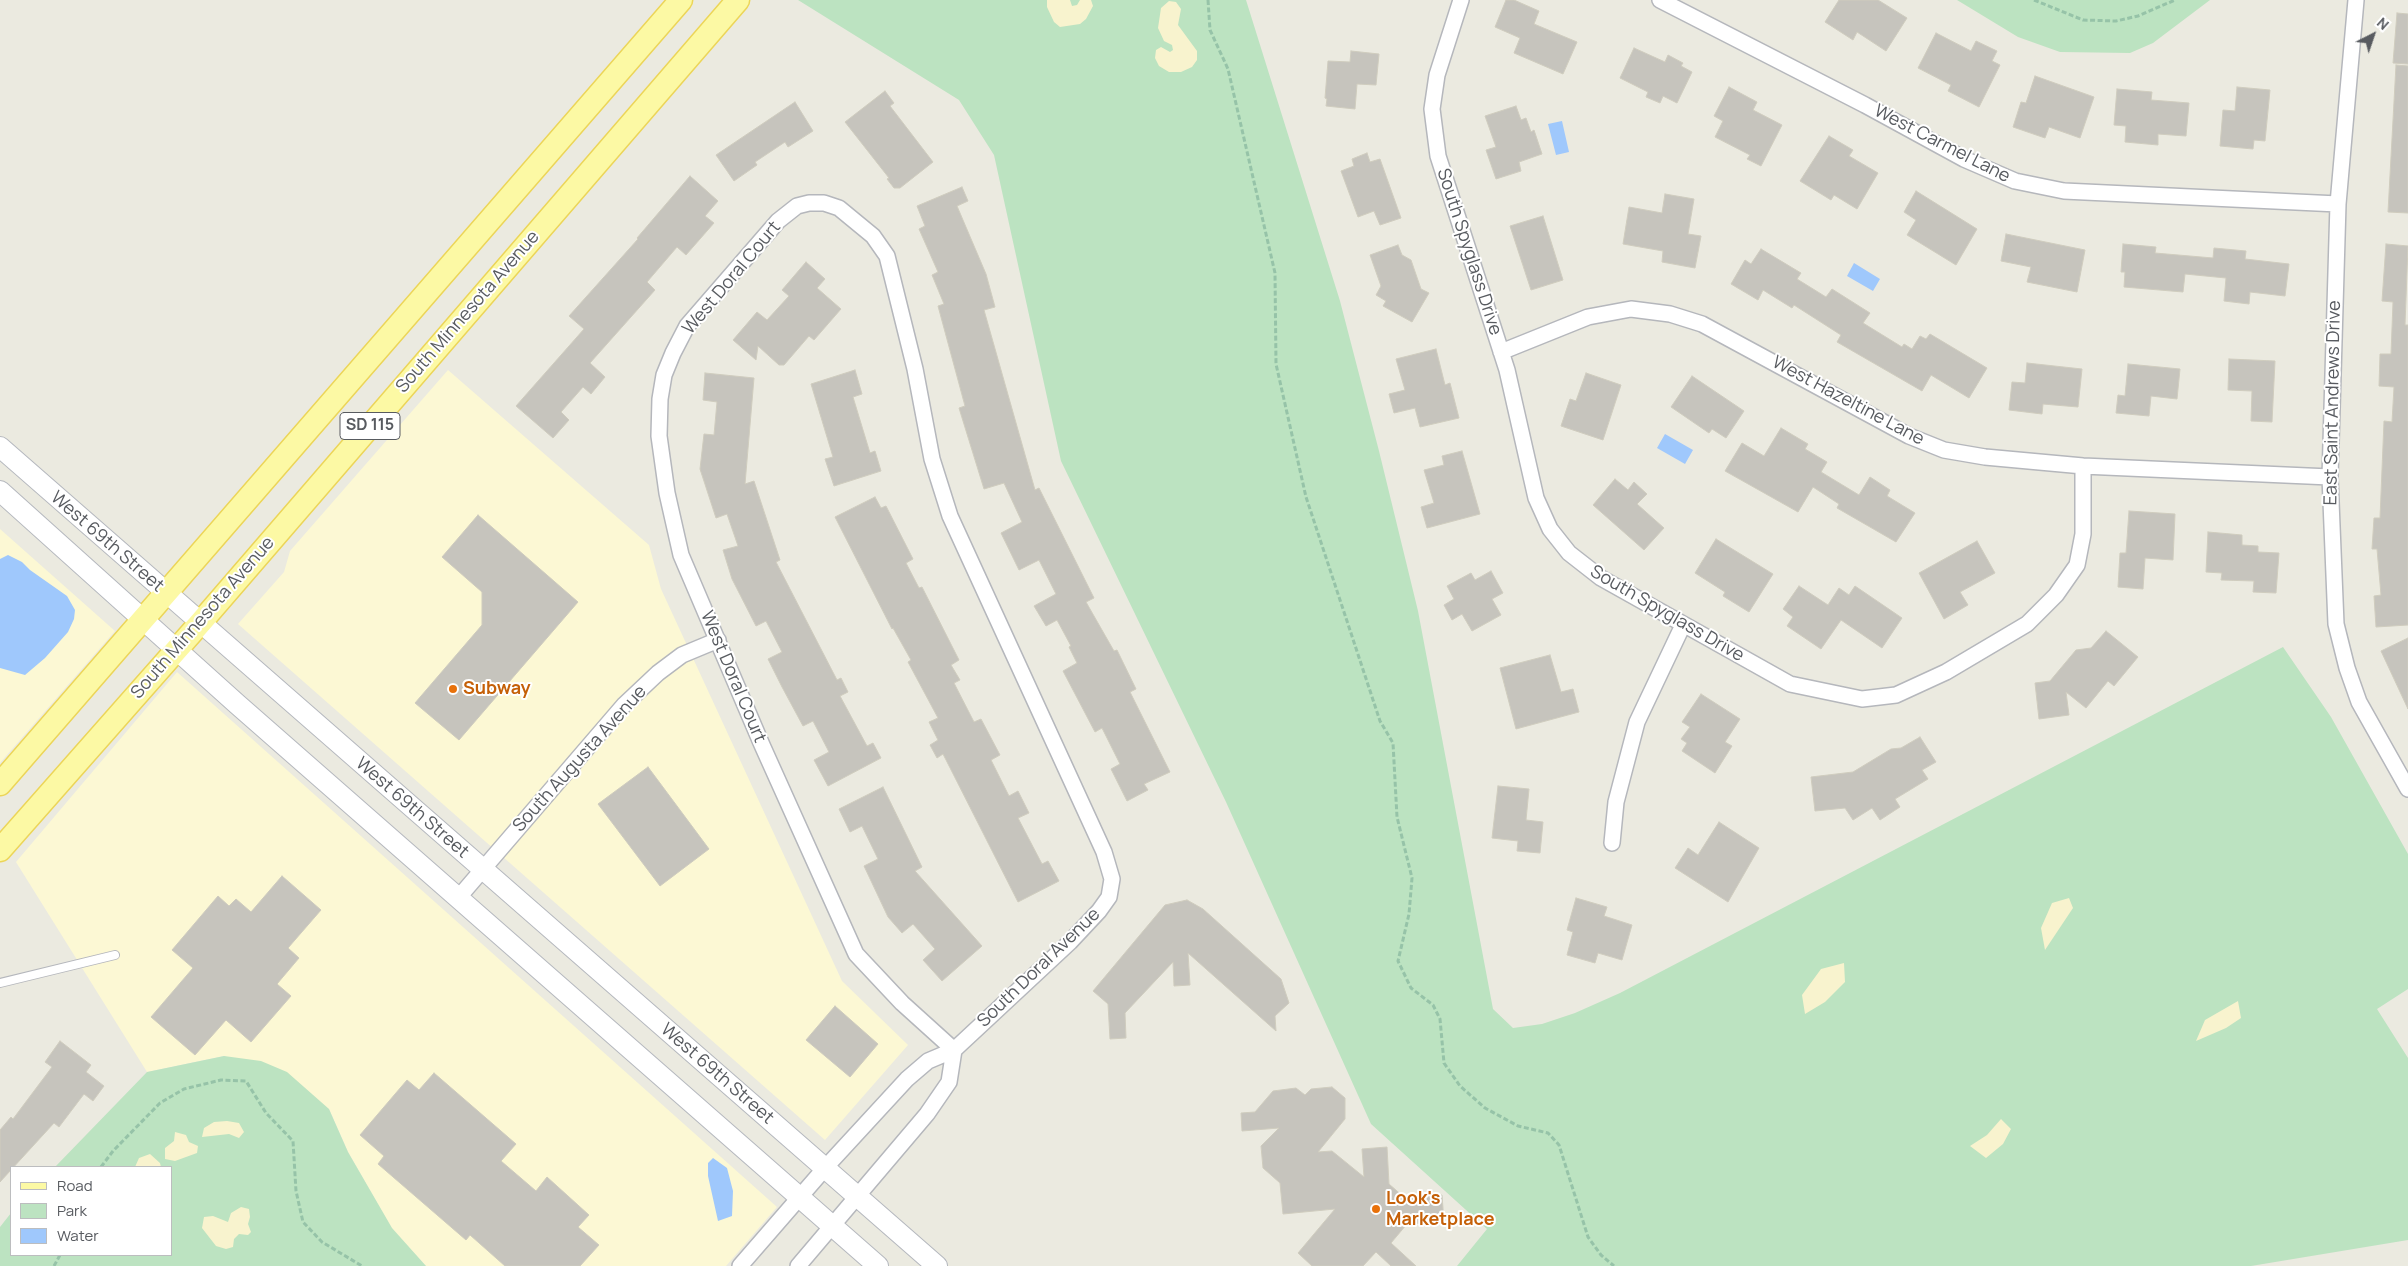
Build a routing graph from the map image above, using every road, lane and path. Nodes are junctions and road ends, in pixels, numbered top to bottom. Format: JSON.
{"nodes":[{"id":1,"x":681,"y":0,"type":"edge"},
{"id":2,"x":738,"y":0,"type":"edge"},
{"id":3,"x":1208,"y":0,"type":"edge"},
{"id":4,"x":1461,"y":0,"type":"edge"},
{"id":5,"x":1660,"y":0,"type":"edge"},
{"id":6,"x":2034,"y":0,"type":"edge"},
{"id":7,"x":2175,"y":0,"type":"edge"},
{"id":8,"x":2356,"y":0,"type":"edge"},
{"id":9,"x":2338,"y":204,"type":"junction"},
{"id":10,"x":1501,"y":352,"type":"junction"},
{"id":11,"x":0,"y":448,"type":"edge"},
{"id":12,"x":2083,"y":466,"type":"junction"},
{"id":13,"x":2330,"y":477,"type":"junction"},
{"id":14,"x":0,"y":490,"type":"edge"},
{"id":15,"x":166,"y":593,"type":"junction"},
{"id":16,"x":144,"y":619,"type":"junction"},
{"id":17,"x":201,"y":622,"type":"junction"},
{"id":18,"x":1683,"y":625,"type":"junction"},
{"id":19,"x":718,"y":640,"type":"junction"},
{"id":20,"x":176,"y":650,"type":"junction"},
{"id":21,"x":0,"y":784,"type":"edge"},
{"id":22,"x":2408,"y":789,"type":"edge"},
{"id":23,"x":1612,"y":843,"type":"dead end"},
{"id":24,"x":0,"y":850,"type":"edge"},
{"id":25,"x":483,"y":869,"type":"junction"},
{"id":26,"x":1112,"y":879,"type":"joint"},
{"id":27,"x":458,"y":898,"type":"junction"},
{"id":28,"x":115,"y":955,"type":"dead end"},
{"id":29,"x":0,"y":983,"type":"edge"},
{"id":30,"x":954,"y":1050,"type":"junction"},
{"id":31,"x":102,"y":1166,"type":"edge"},
{"id":32,"x":825,"y":1168,"type":"junction"},
{"id":33,"x":858,"y":1196,"type":"junction"},
{"id":34,"x":799,"y":1197,"type":"junction"},
{"id":35,"x":832,"y":1226,"type":"junction"},
{"id":36,"x":362,"y":1266,"type":"edge"},
{"id":37,"x":740,"y":1266,"type":"edge"},
{"id":38,"x":798,"y":1266,"type":"edge"},
{"id":39,"x":878,"y":1266,"type":"edge"},
{"id":40,"x":937,"y":1266,"type":"edge"},
{"id":41,"x":1614,"y":1266,"type":"edge"}],
"edges":[{"from":1,"to":15,"type":"main road","number":"SD 115"},
{"from":2,"to":17,"type":"main road","name":"South Minnesota Avenue","number":"SD 115"},
{"from":3,"to":41,"type":"path"},
{"from":4,"to":10,"type":"street","name":"South Spyglass Drive"},
{"from":5,"to":9,"type":"street","name":"West Carmel Lane"},
{"from":6,"to":7,"type":"path"},
{"from":8,"to":9,"type":"street","name":"East Saint Andrews Drive"},
{"from":9,"to":13,"type":"street","name":"East Saint Andrews Drive"},
{"from":10,"to":12,"type":"street","name":"West Hazeltine Lane"},
{"from":10,"to":18,"type":"street","name":"South Spyglass Drive"},
{"from":11,"to":15,"type":"main road","name":"West 69th Street"},
{"from":12,"to":13,"type":"street","name":"West Hazeltine Lane"},
{"from":12,"to":18,"type":"street","name":"South Spyglass Drive"},
{"from":13,"to":22,"type":"street","name":"East Saint Andrews Drive"},
{"from":14,"to":16,"type":"main road","name":"West 69th Street"},
{"from":15,"to":16,"type":"main road","number":"SD 115"},
{"from":15,"to":17,"type":"main road","name":"West 69th Street"},
{"from":16,"to":20,"type":"main road","name":"West 69th Street"},
{"from":16,"to":21,"type":"main road","number":"SD 115"},
{"from":17,"to":20,"type":"main road","name":"South Minnesota Avenue","number":"SD 115"},
{"from":17,"to":25,"type":"main road","name":"West 69th Street"},
{"from":18,"to":23,"type":"street"},
{"from":19,"to":25,"type":"street","name":"South Augusta Avenue"},
{"from":19,"to":26,"type":"street","name":"West Doral Court"},
{"from":19,"to":30,"type":"street","name":"West Doral Court"},
{"from":20,"to":24,"type":"main road","name":"South Minnesota Avenue","number":"SD 115"},
{"from":20,"to":27,"type":"main road","name":"West 69th Street"},
{"from":25,"to":27,"type":"street","name":"South Augusta Avenue"},
{"from":25,"to":32,"type":"main road","name":"West 69th Street"},
{"from":26,"to":30,"type":"street","name":"South Doral Avenue"},
{"from":27,"to":34,"type":"main road","name":"West 69th Street"},
{"from":28,"to":29,"type":"lane"},
{"from":30,"to":32,"type":"street","name":"South Doral Avenue"},
{"from":30,"to":33,"type":"street"},
{"from":31,"to":36,"type":"path"},
{"from":32,"to":33,"type":"main road","name":"West 69th Street"},
{"from":32,"to":34,"type":"street","name":"South Doral Avenue"},
{"from":33,"to":35,"type":"street"},
{"from":33,"to":40,"type":"main road","name":"West 69th Street"},
{"from":34,"to":35,"type":"main road","name":"West 69th Street"},
{"from":34,"to":37,"type":"street","name":"South Doral Avenue"},
{"from":35,"to":38,"type":"street"},
{"from":35,"to":39,"type":"main road","name":"West 69th Street"}]}
